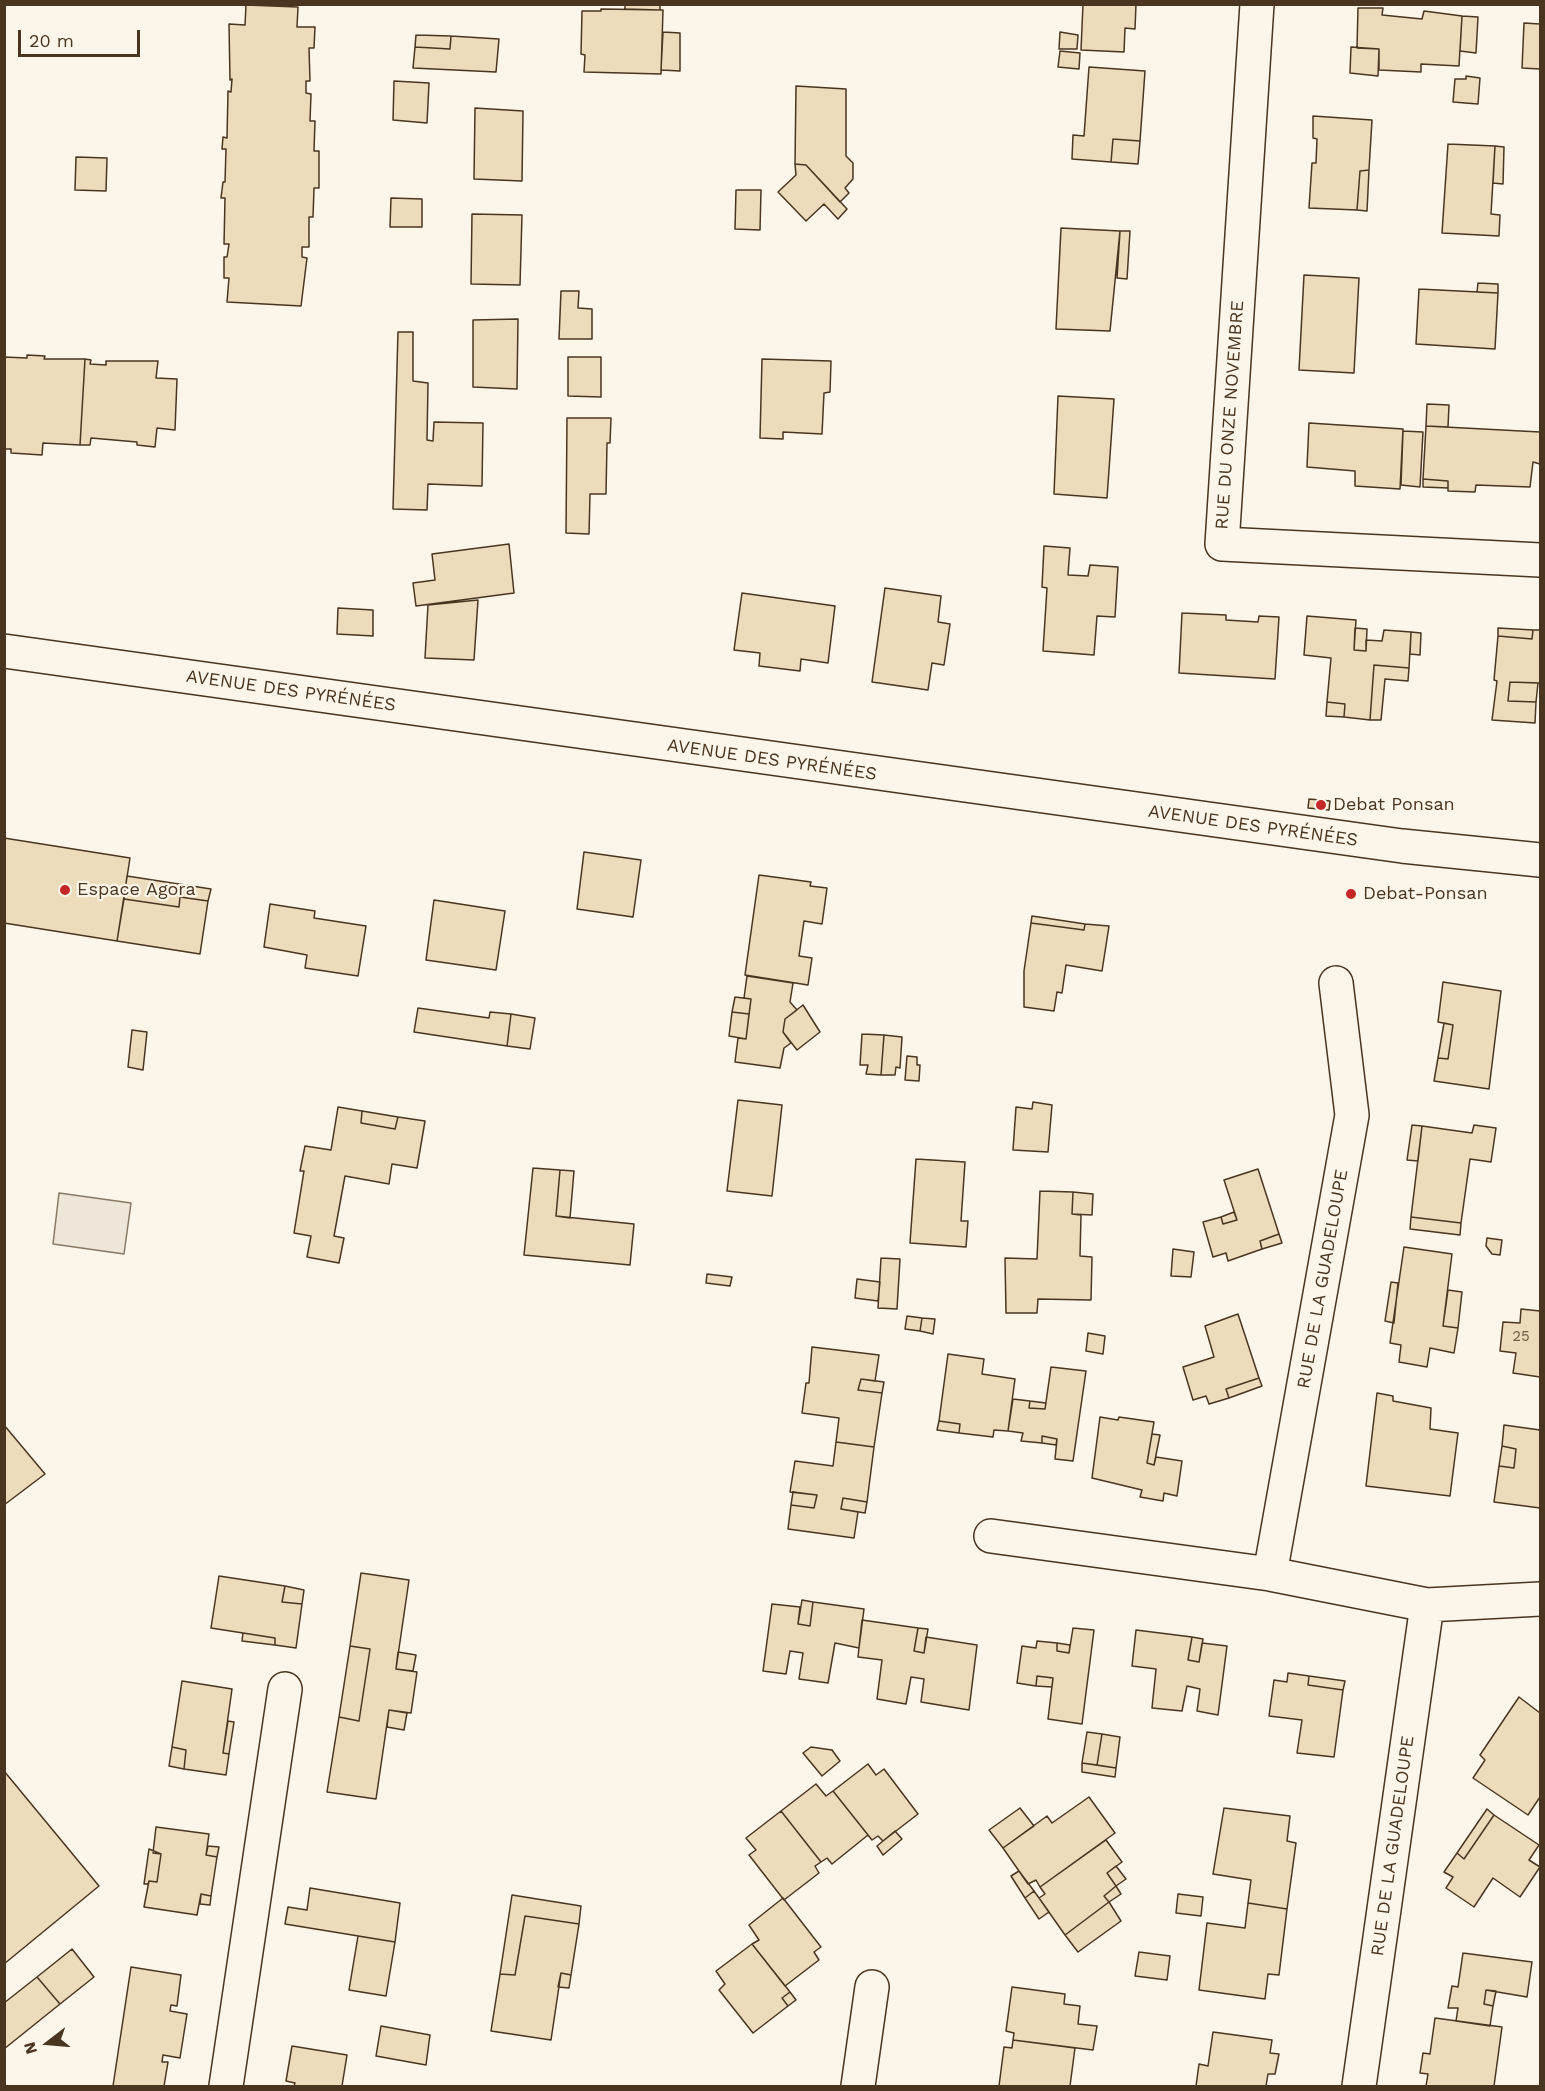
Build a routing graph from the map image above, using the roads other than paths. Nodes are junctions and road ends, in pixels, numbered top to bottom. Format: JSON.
{"nodes":[{"id":1,"x":1257,"y":4,"type":"edge"},
{"id":2,"x":1540,"y":560,"type":"edge"},
{"id":3,"x":4,"y":651,"type":"edge"},
{"id":4,"x":1540,"y":860,"type":"edge"},
{"id":5,"x":1336,"y":983,"type":"dead end"},
{"id":6,"x":991,"y":1536,"type":"dead end"},
{"id":7,"x":1270,"y":1574,"type":"junction"},
{"id":8,"x":1540,"y":1599,"type":"edge"},
{"id":9,"x":1427,"y":1605,"type":"junction"},
{"id":10,"x":285,"y":1689,"type":"dead end"},
{"id":11,"x":872,"y":1987,"type":"dead end"},
{"id":12,"x":226,"y":2086,"type":"edge"},
{"id":13,"x":858,"y":2086,"type":"edge"},
{"id":14,"x":1359,"y":2086,"type":"edge"}],
"edges":[{"from":1,"to":2,"type":"street","name":"RUE DU ONZE NOVEMBRE"},
{"from":3,"to":4,"type":"street","name":"AVENUE DES PYRÉNÉES"},
{"from":5,"to":7,"type":"street","name":"RUE DE LA GUADELOUPE"},
{"from":6,"to":7,"type":"street"},
{"from":7,"to":9,"type":"street"},
{"from":8,"to":9,"type":"street"},
{"from":9,"to":14,"type":"street","name":"RUE DE LA GUADELOUPE"},
{"from":10,"to":12,"type":"street"},
{"from":11,"to":13,"type":"street"}]}
